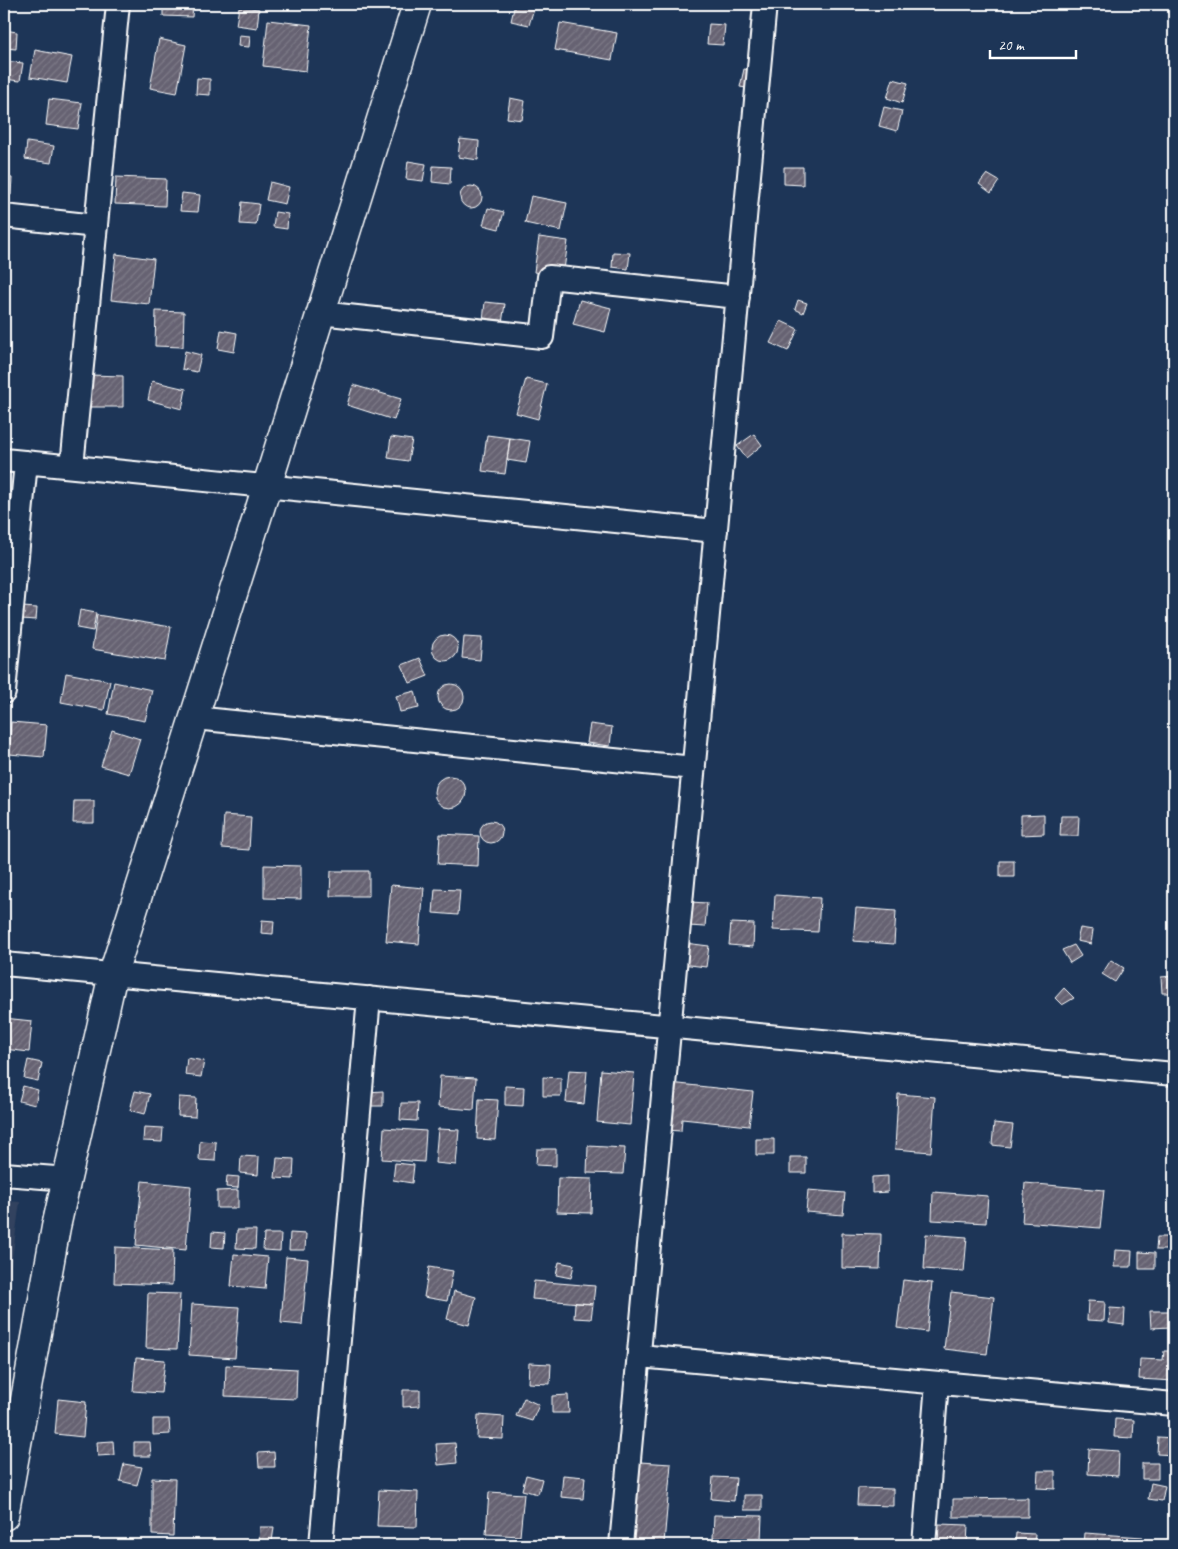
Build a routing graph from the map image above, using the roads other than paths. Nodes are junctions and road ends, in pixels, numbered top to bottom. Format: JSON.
{"nodes":[{"id":1,"x":118,"y":4,"type":"edge"},
{"id":2,"x":417,"y":4,"type":"edge"},
{"id":3,"x":765,"y":4,"type":"edge"},
{"id":4,"x":4,"y":216,"type":"edge"},
{"id":5,"x":96,"y":226,"type":"junction"},
{"id":6,"x":738,"y":297,"type":"junction"},
{"id":7,"x":320,"y":314,"type":"junction"},
{"id":8,"x":4,"y":460,"type":"edge"},
{"id":9,"x":26,"y":462,"type":"junction"},
{"id":10,"x":72,"y":466,"type":"junction"},
{"id":11,"x":267,"y":486,"type":"junction"},
{"id":12,"x":716,"y":531,"type":"junction"},
{"id":13,"x":4,"y":692,"type":"edge"},
{"id":14,"x":194,"y":718,"type":"junction"},
{"id":15,"x":694,"y":768,"type":"junction"},
{"id":16,"x":4,"y":964,"type":"edge"},
{"id":17,"x":113,"y":974,"type":"junction"},
{"id":18,"x":369,"y":998,"type":"junction"},
{"id":19,"x":670,"y":1026,"type":"junction"},
{"id":20,"x":1174,"y":1074,"type":"edge"},
{"id":21,"x":4,"y":1174,"type":"edge"},
{"id":22,"x":68,"y":1180,"type":"junction"},
{"id":23,"x":639,"y":1356,"type":"junction"},
{"id":24,"x":937,"y":1383,"type":"junction"},
{"id":25,"x":1174,"y":1404,"type":"edge"},
{"id":26,"x":4,"y":1516,"type":"edge"},
{"id":27,"x":320,"y":1545,"type":"edge"},
{"id":28,"x":621,"y":1545,"type":"edge"},
{"id":29,"x":924,"y":1545,"type":"edge"}],
"edges":[{"from":1,"to":5,"type":"street"},
{"from":2,"to":7,"type":"main road"},
{"from":3,"to":6,"type":"street"},
{"from":4,"to":5,"type":"street"},
{"from":5,"to":10,"type":"street"},
{"from":6,"to":7,"type":"street"},
{"from":6,"to":12,"type":"street"},
{"from":7,"to":11,"type":"main road"},
{"from":8,"to":9,"type":"street"},
{"from":9,"to":10,"type":"street"},
{"from":9,"to":13,"type":"street"},
{"from":10,"to":11,"type":"street"},
{"from":11,"to":12,"type":"street"},
{"from":11,"to":14,"type":"main road"},
{"from":12,"to":15,"type":"street"},
{"from":14,"to":15,"type":"street"},
{"from":14,"to":17,"type":"main road"},
{"from":15,"to":19,"type":"street"},
{"from":16,"to":17,"type":"street"},
{"from":17,"to":18,"type":"street"},
{"from":17,"to":22,"type":"main road"},
{"from":18,"to":19,"type":"street"},
{"from":18,"to":27,"type":"street"},
{"from":19,"to":20,"type":"street"},
{"from":19,"to":23,"type":"street"},
{"from":21,"to":22,"type":"street"},
{"from":22,"to":26,"type":"main road"},
{"from":23,"to":24,"type":"street"},
{"from":23,"to":28,"type":"street"},
{"from":24,"to":25,"type":"street"},
{"from":24,"to":29,"type":"street"}]}
